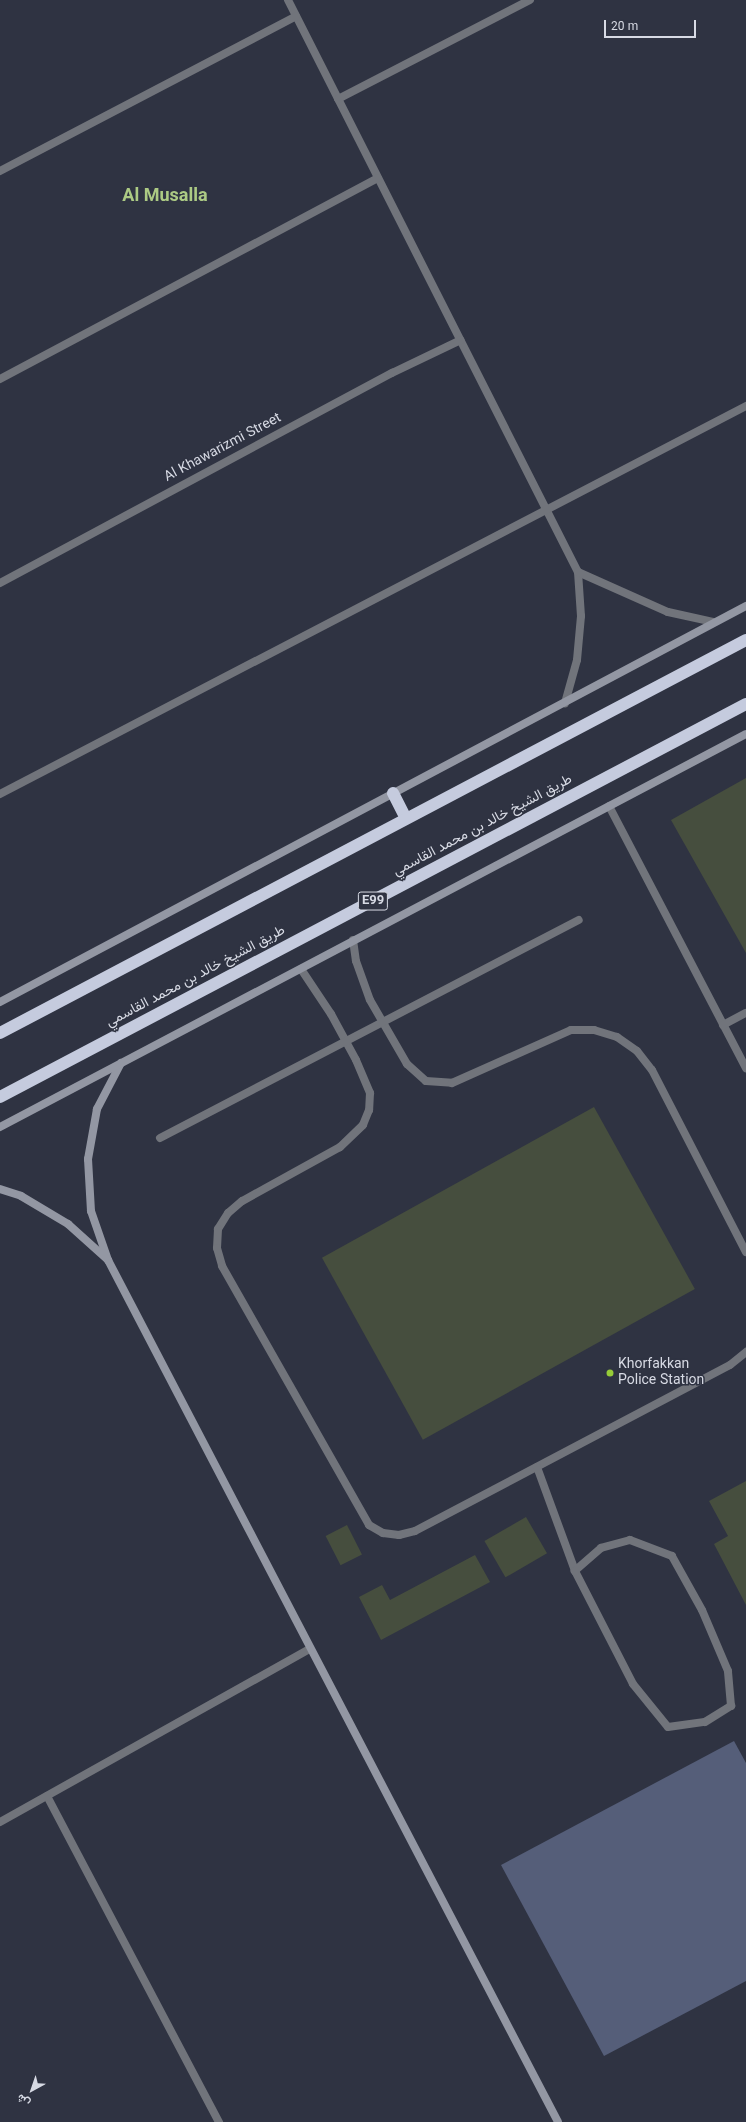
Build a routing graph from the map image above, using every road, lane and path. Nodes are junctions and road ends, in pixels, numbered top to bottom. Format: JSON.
{"nodes":[{"id":1,"x":288,"y":0,"type":"edge"},
{"id":2,"x":530,"y":0,"type":"edge"},
{"id":3,"x":296,"y":16,"type":"junction"},
{"id":4,"x":338,"y":99,"type":"junction"},
{"id":5,"x":0,"y":171,"type":"edge"},
{"id":6,"x":378,"y":178,"type":"junction"},
{"id":7,"x":461,"y":340,"type":"junction"},
{"id":8,"x":0,"y":379,"type":"edge"},
{"id":9,"x":746,"y":406,"type":"edge"},
{"id":10,"x":547,"y":511,"type":"junction"},
{"id":11,"x":578,"y":572,"type":"junction"},
{"id":12,"x":0,"y":583,"type":"edge"},
{"id":13,"x":746,"y":606,"type":"edge"},
{"id":14,"x":713,"y":622,"type":"junction"},
{"id":15,"x":746,"y":640,"type":"edge"},
{"id":16,"x":565,"y":703,"type":"junction"},
{"id":17,"x":746,"y":704,"type":"edge"},
{"id":18,"x":746,"y":734,"type":"edge"},
{"id":19,"x":393,"y":793,"type":"junction"},
{"id":20,"x":0,"y":794,"type":"edge"},
{"id":21,"x":609,"y":806,"type":"junction"},
{"id":22,"x":406,"y":818,"type":"junction"},
{"id":23,"x":579,"y":920,"type":"dead end"},
{"id":24,"x":353,"y":940,"type":"junction"},
{"id":25,"x":301,"y":969,"type":"junction"},
{"id":26,"x":0,"y":1002,"type":"edge"},
{"id":27,"x":746,"y":1013,"type":"edge"},
{"id":28,"x":382,"y":1023,"type":"junction"},
{"id":29,"x":723,"y":1025,"type":"junction"},
{"id":30,"x":0,"y":1033,"type":"edge"},
{"id":31,"x":346,"y":1041,"type":"junction"},
{"id":32,"x":121,"y":1063,"type":"junction"},
{"id":33,"x":746,"y":1068,"type":"edge"},
{"id":34,"x":0,"y":1097,"type":"edge"},
{"id":35,"x":0,"y":1127,"type":"edge"},
{"id":36,"x":160,"y":1138,"type":"dead end"},
{"id":37,"x":0,"y":1189,"type":"edge"},
{"id":38,"x":746,"y":1252,"type":"edge"},
{"id":39,"x":108,"y":1260,"type":"junction"},
{"id":40,"x":746,"y":1352,"type":"edge"},
{"id":41,"x":537,"y":1467,"type":"junction"},
{"id":42,"x":575,"y":1571,"type":"junction"},
{"id":43,"x":310,"y":1649,"type":"junction"},
{"id":44,"x":47,"y":1796,"type":"junction"},
{"id":45,"x":0,"y":1822,"type":"edge"},
{"id":46,"x":218,"y":2122,"type":"edge"},
{"id":47,"x":558,"y":2122,"type":"edge"}],
"edges":[{"from":1,"to":3,"type":"street"},
{"from":2,"to":4,"type":"street"},
{"from":3,"to":4,"type":"street"},
{"from":3,"to":5,"type":"street"},
{"from":4,"to":6,"type":"street"},
{"from":6,"to":7,"type":"street"},
{"from":6,"to":8,"type":"street"},
{"from":7,"to":10,"type":"street"},
{"from":7,"to":12,"type":"street","name":"Al Khawarizmi Street"},
{"from":9,"to":10,"type":"street"},
{"from":10,"to":11,"type":"street"},
{"from":10,"to":20,"type":"street"},
{"from":11,"to":14,"type":"street"},
{"from":11,"to":16,"type":"street"},
{"from":13,"to":14,"type":"street"},
{"from":14,"to":16,"type":"street"},
{"from":15,"to":22,"type":"highway"},
{"from":16,"to":19,"type":"street"},
{"from":17,"to":34,"type":"highway","name":"طريق الشيخ خالد بن محمد القاسمي","number":"E99"},
{"from":18,"to":21,"type":"street"},
{"from":19,"to":22,"type":"highway"},
{"from":19,"to":26,"type":"street"},
{"from":21,"to":24,"type":"street"},
{"from":21,"to":29,"type":"street"},
{"from":22,"to":30,"type":"highway"},
{"from":23,"to":28,"type":"street"},
{"from":24,"to":25,"type":"street"},
{"from":24,"to":28,"type":"street"},
{"from":25,"to":31,"type":"street"},
{"from":25,"to":32,"type":"street"},
{"from":27,"to":29,"type":"street"},
{"from":28,"to":31,"type":"street"},
{"from":28,"to":38,"type":"street"},
{"from":29,"to":33,"type":"street"},
{"from":31,"to":36,"type":"street"},
{"from":31,"to":41,"type":"street"},
{"from":32,"to":35,"type":"street"},
{"from":32,"to":39,"type":"street"},
{"from":37,"to":39,"type":"street"},
{"from":39,"to":43,"type":"street"},
{"from":40,"to":41,"type":"street"},
{"from":41,"to":42,"type":"street"},
{"from":42,"to":42,"type":"street"},
{"from":43,"to":44,"type":"street"},
{"from":43,"to":47,"type":"street"},
{"from":44,"to":45,"type":"street"},
{"from":44,"to":46,"type":"street"}]}
